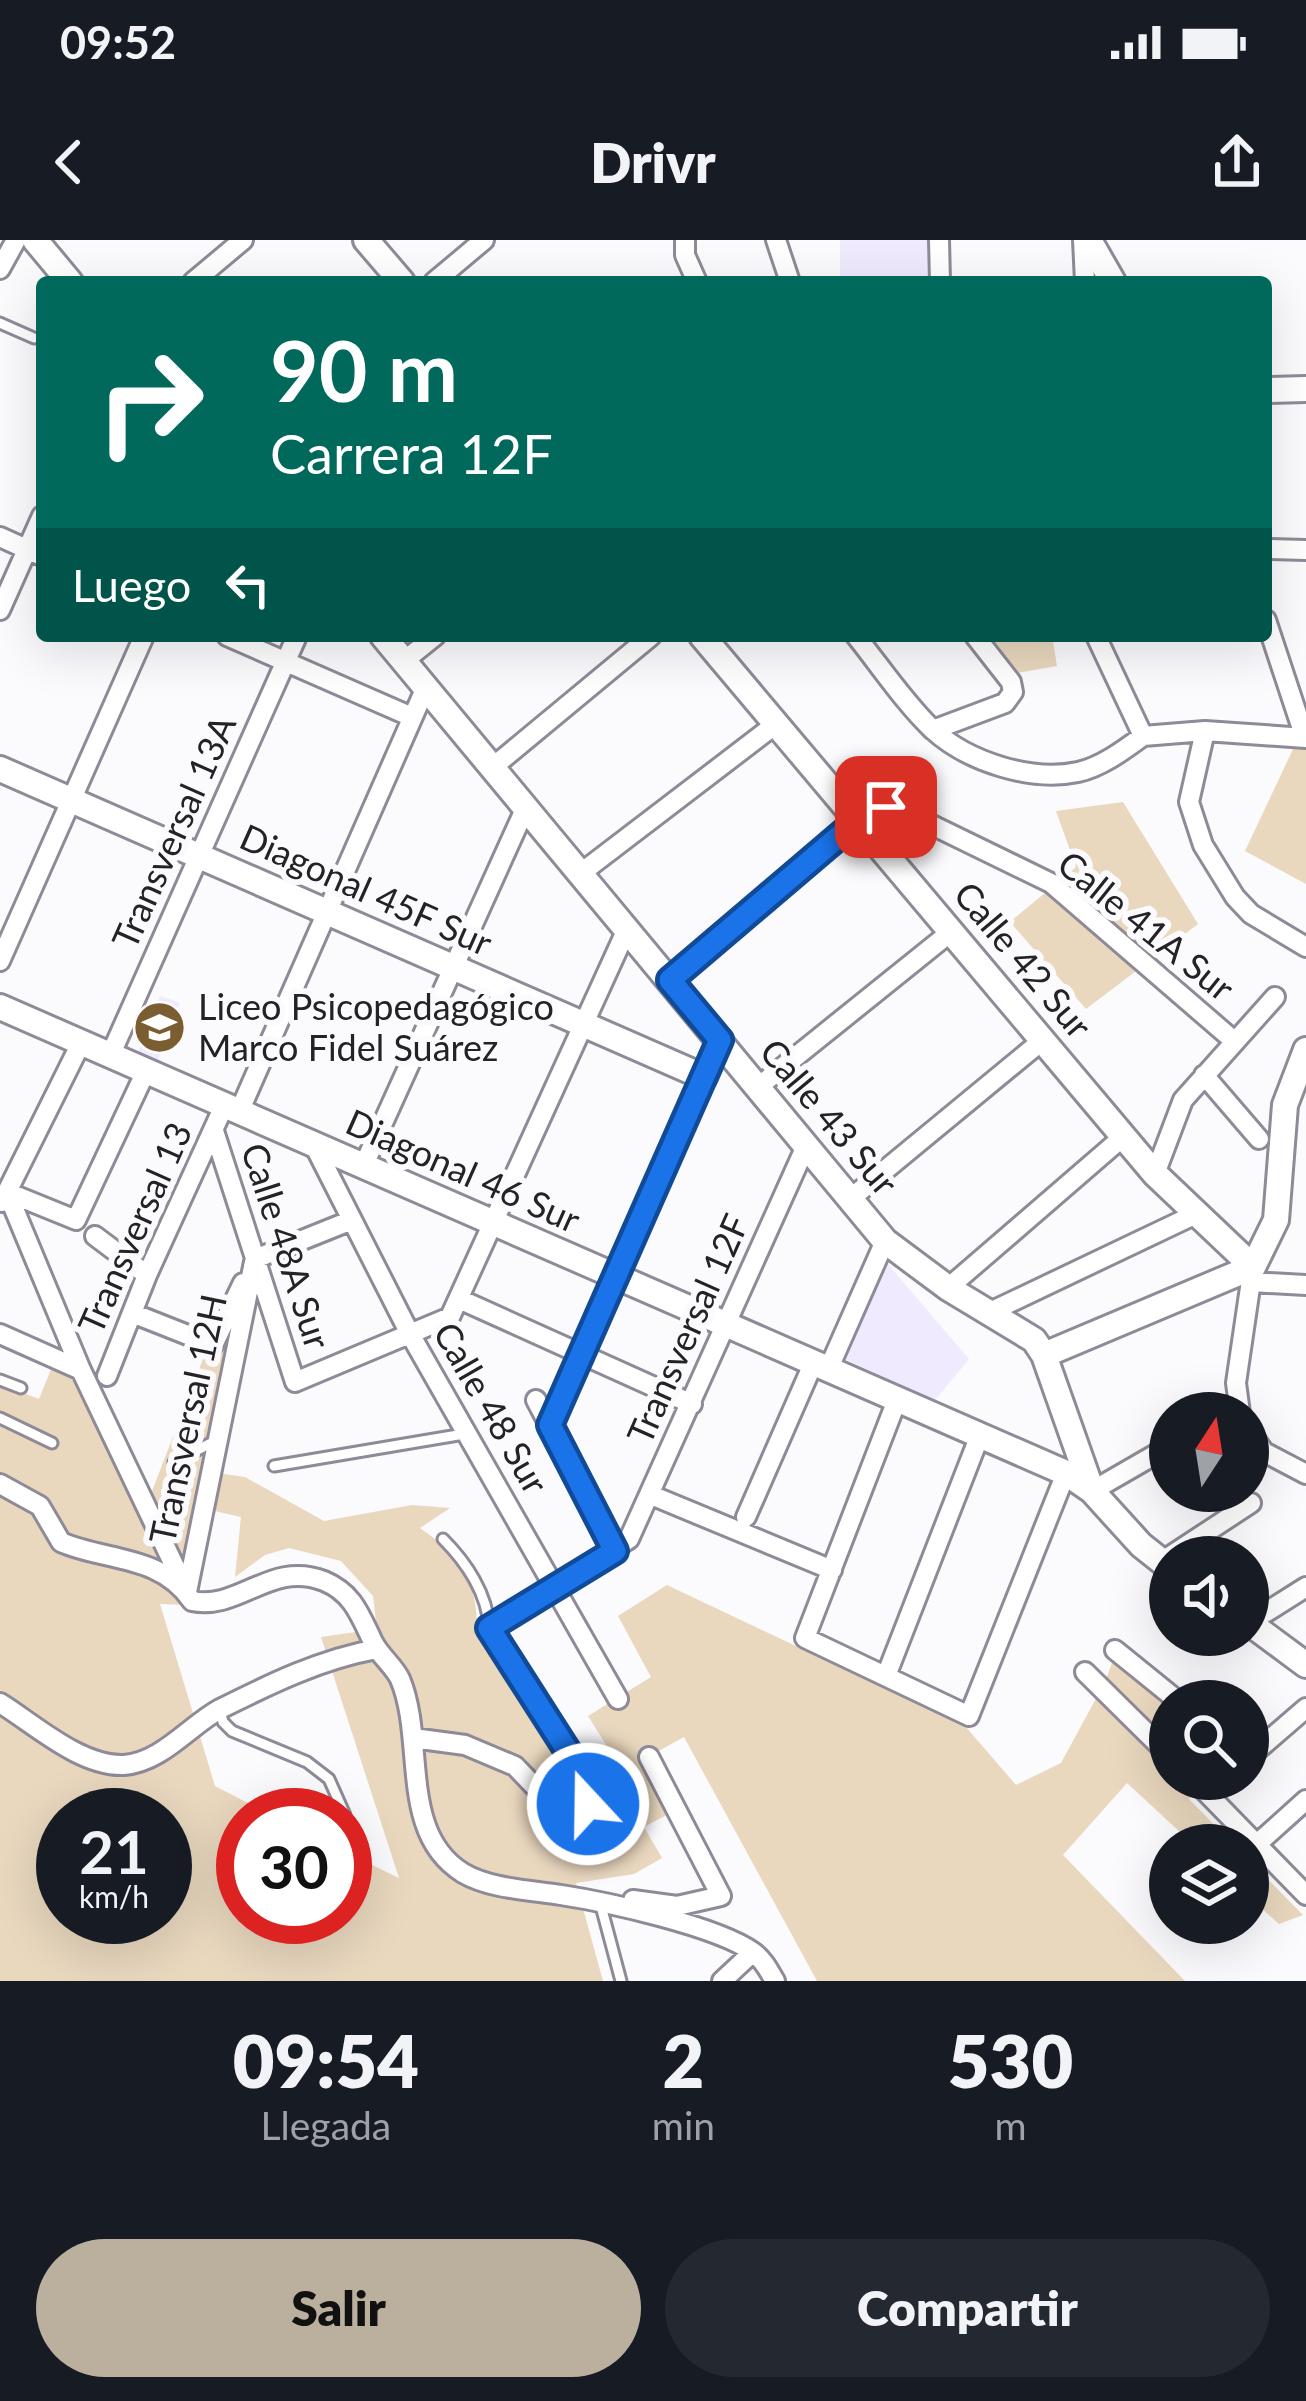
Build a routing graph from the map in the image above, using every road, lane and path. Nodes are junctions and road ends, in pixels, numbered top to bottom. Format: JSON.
{"nodes":[{"id":1,"x":16,"y":240,"type":"edge"},
{"id":2,"x":34,"y":240,"type":"edge"},
{"id":3,"x":243,"y":240,"type":"edge"},
{"id":4,"x":366,"y":240,"type":"edge"},
{"id":5,"x":484,"y":240,"type":"edge"},
{"id":6,"x":685,"y":240,"type":"edge"},
{"id":7,"x":776,"y":240,"type":"edge"},
{"id":8,"x":939,"y":240,"type":"edge"},
{"id":9,"x":1086,"y":240,"type":"edge"},
{"id":10,"x":0,"y":269,"type":"edge"},
{"id":11,"x":65,"y":276,"type":"edge"},
{"id":12,"x":200,"y":276,"type":"edge"},
{"id":13,"x":396,"y":276,"type":"edge"},
{"id":14,"x":441,"y":276,"type":"edge"},
{"id":15,"x":695,"y":276,"type":"edge"},
{"id":16,"x":788,"y":276,"type":"edge"},
{"id":17,"x":940,"y":276,"type":"edge"},
{"id":18,"x":1085,"y":276,"type":"edge"},
{"id":19,"x":1109,"y":276,"type":"edge"},
{"id":20,"x":0,"y":322,"type":"edge"},
{"id":21,"x":34,"y":338,"type":"dead end"},
{"id":22,"x":1306,"y":389,"type":"edge"},
{"id":23,"x":1272,"y":390,"type":"edge"},
{"id":24,"x":0,"y":537,"type":"edge"},
{"id":25,"x":1272,"y":550,"type":"edge"},
{"id":26,"x":1306,"y":550,"type":"edge"},
{"id":27,"x":34,"y":552,"type":"edge"},
{"id":28,"x":0,"y":610,"type":"edge"},
{"id":29,"x":1272,"y":638,"type":"edge"},
{"id":30,"x":142,"y":642,"type":"edge"},
{"id":31,"x":241,"y":642,"type":"edge"},
{"id":32,"x":294,"y":642,"type":"edge"},
{"id":33,"x":387,"y":642,"type":"edge"},
{"id":34,"x":428,"y":642,"type":"edge"},
{"id":35,"x":644,"y":642,"type":"edge"},
{"id":36,"x":707,"y":642,"type":"edge"},
{"id":37,"x":861,"y":642,"type":"edge"},
{"id":38,"x":980,"y":642,"type":"edge"},
{"id":39,"x":1099,"y":642,"type":"edge"},
{"id":40,"x":404,"y":661,"type":"junction"},
{"id":41,"x":286,"y":662,"type":"junction"},
{"id":42,"x":426,"y":687,"type":"junction"},
{"id":43,"x":412,"y":717,"type":"junction"},
{"id":44,"x":776,"y":724,"type":"junction"},
{"id":45,"x":933,"y":730,"type":"junction"},
{"id":46,"x":1204,"y":731,"type":"junction"},
{"id":47,"x":1143,"y":736,"type":"junction"},
{"id":48,"x":1305,"y":738,"type":"edge"},
{"id":49,"x":493,"y":766,"type":"junction"},
{"id":50,"x":0,"y":769,"type":"edge"},
{"id":51,"x":70,"y":800,"type":"junction"},
{"id":52,"x":526,"y":807,"type":"junction"},
{"id":53,"x":858,"y":820,"type":"junction"},
{"id":54,"x":199,"y":856,"type":"junction"},
{"id":55,"x":581,"y":873,"type":"junction"},
{"id":56,"x":327,"y":912,"type":"junction"},
{"id":57,"x":627,"y":929,"type":"junction"},
{"id":58,"x":952,"y":931,"type":"junction"},
{"id":59,"x":1306,"y":947,"type":"edge"},
{"id":60,"x":0,"y":961,"type":"edge"},
{"id":61,"x":454,"y":968,"type":"junction"},
{"id":62,"x":670,"y":980,"type":"junction"},
{"id":63,"x":1275,"y":997,"type":"dead end"},
{"id":64,"x":0,"y":1007,"type":"edge"},
{"id":65,"x":584,"y":1024,"type":"junction"},
{"id":66,"x":1044,"y":1039,"type":"junction"},
{"id":67,"x":720,"y":1040,"type":"junction"},
{"id":68,"x":1233,"y":1040,"type":"junction"},
{"id":69,"x":81,"y":1043,"type":"junction"},
{"id":70,"x":1306,"y":1050,"type":"edge"},
{"id":71,"x":110,"y":1056,"type":"junction"},
{"id":72,"x":146,"y":1071,"type":"junction"},
{"id":73,"x":1204,"y":1075,"type":"junction"},
{"id":74,"x":704,"y":1077,"type":"junction"},
{"id":75,"x":758,"y":1087,"type":"junction"},
{"id":76,"x":232,"y":1109,"type":"junction"},
{"id":77,"x":214,"y":1131,"type":"junction"},
{"id":78,"x":1124,"y":1136,"type":"junction"},
{"id":79,"x":1259,"y":1139,"type":"dead end"},
{"id":80,"x":314,"y":1145,"type":"junction"},
{"id":81,"x":806,"y":1145,"type":"junction"},
{"id":82,"x":363,"y":1167,"type":"junction"},
{"id":83,"x":1155,"y":1174,"type":"junction"},
{"id":84,"x":850,"y":1199,"type":"junction"},
{"id":85,"x":3,"y":1200,"type":"edge"},
{"id":86,"x":1196,"y":1214,"type":"junction"},
{"id":87,"x":352,"y":1220,"type":"junction"},
{"id":88,"x":494,"y":1224,"type":"junction"},
{"id":89,"x":95,"y":1236,"type":"dead end"},
{"id":90,"x":885,"y":1241,"type":"junction"},
{"id":91,"x":255,"y":1259,"type":"junction"},
{"id":92,"x":1252,"y":1274,"type":"junction"},
{"id":93,"x":147,"y":1275,"type":"junction"},
{"id":94,"x":615,"y":1277,"type":"junction"},
{"id":95,"x":1306,"y":1286,"type":"edge"},
{"id":96,"x":948,"y":1288,"type":"junction"},
{"id":97,"x":455,"y":1308,"type":"junction"},
{"id":98,"x":132,"y":1313,"type":"junction"},
{"id":99,"x":988,"y":1313,"type":"junction"},
{"id":100,"x":725,"y":1326,"type":"junction"},
{"id":101,"x":0,"y":1334,"type":"edge"},
{"id":102,"x":410,"y":1334,"type":"junction"},
{"id":103,"x":582,"y":1352,"type":"junction"},
{"id":104,"x":1044,"y":1354,"type":"junction"},
{"id":105,"x":820,"y":1367,"type":"junction"},
{"id":106,"x":81,"y":1370,"type":"junction"},
{"id":107,"x":107,"y":1376,"type":"dead end"},
{"id":108,"x":0,"y":1380,"type":"edge"},
{"id":109,"x":21,"y":1388,"type":"dead end"},
{"id":110,"x":1235,"y":1392,"type":"edge"},
{"id":111,"x":536,"y":1400,"type":"dead end"},
{"id":112,"x":898,"y":1400,"type":"junction"},
{"id":113,"x":692,"y":1404,"type":"junction"},
{"id":114,"x":0,"y":1418,"type":"edge"},
{"id":115,"x":550,"y":1425,"type":"junction"},
{"id":116,"x":467,"y":1433,"type":"junction"},
{"id":117,"x":980,"y":1436,"type":"junction"},
{"id":118,"x":219,"y":1439,"type":"junction"},
{"id":119,"x":52,"y":1443,"type":"dead end"},
{"id":120,"x":1269,"y":1454,"type":"edge"},
{"id":121,"x":1149,"y":1458,"type":"edge"},
{"id":122,"x":174,"y":1462,"type":"dead end"},
{"id":123,"x":274,"y":1466,"type":"dead end"},
{"id":124,"x":1066,"y":1472,"type":"junction"},
{"id":125,"x":1306,"y":1474,"type":"edge"},
{"id":126,"x":0,"y":1484,"type":"edge"},
{"id":127,"x":1092,"y":1491,"type":"junction"},
{"id":128,"x":651,"y":1495,"type":"junction"},
{"id":129,"x":1239,"y":1512,"type":"edge"},
{"id":130,"x":746,"y":1517,"type":"dead end"},
{"id":131,"x":1205,"y":1536,"type":"edge"},
{"id":132,"x":443,"y":1539,"type":"dead end"},
{"id":133,"x":622,"y":1545,"type":"junction"},
{"id":134,"x":1149,"y":1549,"type":"edge"},
{"id":135,"x":832,"y":1570,"type":"junction"},
{"id":136,"x":554,"y":1587,"type":"junction"},
{"id":137,"x":1306,"y":1587,"type":"edge"},
{"id":138,"x":187,"y":1592,"type":"junction"},
{"id":139,"x":1269,"y":1610,"type":"edge"},
{"id":140,"x":489,"y":1628,"type":"junction"},
{"id":141,"x":1269,"y":1637,"type":"edge"},
{"id":142,"x":376,"y":1649,"type":"junction"},
{"id":143,"x":1115,"y":1650,"type":"dead end"},
{"id":144,"x":1306,"y":1665,"type":"edge"},
{"id":145,"x":1085,"y":1672,"type":"dead end"},
{"id":146,"x":886,"y":1676,"type":"junction"},
{"id":147,"x":1152,"y":1680,"type":"edge"},
{"id":148,"x":618,"y":1699,"type":"dead end"},
{"id":149,"x":0,"y":1703,"type":"edge"},
{"id":150,"x":1306,"y":1708,"type":"edge"},
{"id":151,"x":220,"y":1710,"type":"junction"},
{"id":152,"x":1149,"y":1735,"type":"edge"},
{"id":153,"x":413,"y":1738,"type":"junction"},
{"id":154,"x":1269,"y":1740,"type":"edge"},
{"id":155,"x":649,"y":1757,"type":"dead end"},
{"id":156,"x":333,"y":1788,"type":"edge"},
{"id":157,"x":1214,"y":1800,"type":"edge"},
{"id":158,"x":1306,"y":1800,"type":"edge"},
{"id":159,"x":1237,"y":1824,"type":"edge"},
{"id":160,"x":1269,"y":1833,"type":"edge"},
{"id":161,"x":1269,"y":1856,"type":"edge"},
{"id":162,"x":1306,"y":1894,"type":"edge"},
{"id":163,"x":573,"y":1897,"type":"junction"},
{"id":164,"x":599,"y":1900,"type":"junction"},
{"id":165,"x":753,"y":1952,"type":"junction"},
{"id":166,"x":621,"y":1981,"type":"edge"},
{"id":167,"x":722,"y":1981,"type":"edge"},
{"id":168,"x":775,"y":1981,"type":"edge"}],
"edges":[{"from":1,"to":10,"type":"street"},
{"from":2,"to":11,"type":"street"},
{"from":3,"to":12,"type":"street"},
{"from":4,"to":13,"type":"street"},
{"from":5,"to":14,"type":"street"},
{"from":6,"to":15,"type":"street"},
{"from":7,"to":16,"type":"street"},
{"from":8,"to":17,"type":"street"},
{"from":9,"to":18,"type":"street"},
{"from":9,"to":19,"type":"street"},
{"from":20,"to":21,"type":"lane"},
{"from":22,"to":23,"type":"street"},
{"from":24,"to":27,"type":"street"},
{"from":25,"to":26,"type":"street"},
{"from":27,"to":28,"type":"street"},
{"from":29,"to":48,"type":"street"},
{"from":30,"to":51,"type":"street"},
{"from":31,"to":41,"type":"street"},
{"from":32,"to":41,"type":"street","name":"Transversal 13A"},
{"from":33,"to":40,"type":"street","name":"Calle 43 Sur"},
{"from":34,"to":40,"type":"street"},
{"from":35,"to":49,"type":"street"},
{"from":36,"to":44,"type":"street","name":"Calle 42 Sur"},
{"from":37,"to":45,"type":"street"},
{"from":38,"to":45,"type":"street"},
{"from":39,"to":47,"type":"street"},
{"from":40,"to":42,"type":"street","name":"Calle 43 Sur"},
{"from":41,"to":43,"type":"street"},
{"from":41,"to":54,"type":"street","name":"Transversal 13A"},
{"from":42,"to":43,"type":"street","name":"Transversal 13"},
{"from":42,"to":49,"type":"street","name":"Calle 43 Sur"},
{"from":43,"to":56,"type":"street","name":"Transversal 13"},
{"from":44,"to":53,"type":"street","name":"Calle 42 Sur"},
{"from":44,"to":55,"type":"street"},
{"from":45,"to":47,"type":"street"},
{"from":46,"to":47,"type":"street"},
{"from":46,"to":48,"type":"street"},
{"from":46,"to":59,"type":"street"},
{"from":49,"to":52,"type":"street","name":"Calle 43 Sur"},
{"from":50,"to":51,"type":"street","name":"Diagonal 45F Sur"},
{"from":51,"to":54,"type":"street","name":"Diagonal 45F Sur"},
{"from":51,"to":60,"type":"street"},
{"from":52,"to":55,"type":"street","name":"Calle 43 Sur"},
{"from":52,"to":61,"type":"street"},
{"from":53,"to":58,"type":"street","name":"Calle 42 Sur"},
{"from":53,"to":62,"type":"street"},
{"from":53,"to":68,"type":"street","name":"Calle 41A Sur"},
{"from":54,"to":56,"type":"street","name":"Diagonal 45F Sur"},
{"from":54,"to":71,"type":"street","name":"Transversal 13A"},
{"from":55,"to":57,"type":"street","name":"Calle 43 Sur"},
{"from":56,"to":61,"type":"street","name":"Diagonal 45F Sur"},
{"from":56,"to":76,"type":"street","name":"Transversal 13"},
{"from":57,"to":62,"type":"street","name":"Calle 43 Sur"},
{"from":57,"to":65,"type":"street"},
{"from":58,"to":66,"type":"street","name":"Calle 42 Sur"},
{"from":58,"to":75,"type":"street"},
{"from":61,"to":65,"type":"street","name":"Diagonal 45F Sur"},
{"from":61,"to":82,"type":"street"},
{"from":62,"to":67,"type":"street","name":"Calle 43 Sur"},
{"from":63,"to":68,"type":"street"},
{"from":64,"to":69,"type":"street","name":"Diagonal 46 Sur"},
{"from":65,"to":74,"type":"street","name":"Diagonal 45F Sur"},
{"from":65,"to":88,"type":"street"},
{"from":66,"to":78,"type":"street","name":"Calle 42 Sur"},
{"from":66,"to":84,"type":"street"},
{"from":67,"to":74,"type":"street"},
{"from":67,"to":75,"type":"street","name":"Calle 43 Sur"},
{"from":68,"to":73,"type":"street"},
{"from":69,"to":71,"type":"street","name":"Diagonal 46 Sur"},
{"from":69,"to":85,"type":"street"},
{"from":70,"to":92,"type":"street"},
{"from":71,"to":72,"type":"street","name":"Diagonal 46 Sur"},
{"from":72,"to":76,"type":"street","name":"Diagonal 46 Sur"},
{"from":72,"to":85,"type":"street"},
{"from":73,"to":79,"type":"street"},
{"from":73,"to":83,"type":"street"},
{"from":74,"to":94,"type":"street"},
{"from":75,"to":81,"type":"street","name":"Calle 43 Sur"},
{"from":76,"to":77,"type":"street","name":"Transversal 13"},
{"from":76,"to":80,"type":"street","name":"Diagonal 46 Sur"},
{"from":77,"to":91,"type":"street","name":"Calle 48A Sur"},
{"from":77,"to":93,"type":"street","name":"Transversal 13"},
{"from":78,"to":83,"type":"street","name":"Calle 42 Sur"},
{"from":78,"to":96,"type":"street"},
{"from":80,"to":82,"type":"street","name":"Diagonal 46 Sur"},
{"from":80,"to":87,"type":"street","name":"Calle 48 Sur"},
{"from":81,"to":84,"type":"street","name":"Calle 43 Sur"},
{"from":81,"to":100,"type":"street","name":"Transversal 12F"},
{"from":82,"to":88,"type":"street","name":"Diagonal 46 Sur"},
{"from":83,"to":86,"type":"street","name":"Calle 42 Sur"},
{"from":84,"to":90,"type":"street","name":"Calle 43 Sur"},
{"from":85,"to":106,"type":"street"},
{"from":86,"to":92,"type":"street","name":"Calle 42 Sur"},
{"from":86,"to":99,"type":"street"},
{"from":87,"to":91,"type":"street"},
{"from":87,"to":102,"type":"street","name":"Calle 48 Sur"},
{"from":88,"to":94,"type":"street","name":"Diagonal 46 Sur"},
{"from":88,"to":97,"type":"street"},
{"from":89,"to":93,"type":"street"},
{"from":90,"to":96,"type":"street","name":"Calle 43 Sur"},
{"from":90,"to":105,"type":"street"},
{"from":91,"to":98,"type":"street"},
{"from":91,"to":102,"type":"street","name":"Calle 48A Sur"},
{"from":91,"to":118,"type":"street","name":"Transversal 12H"},
{"from":92,"to":95,"type":"street"},
{"from":92,"to":104,"type":"street"},
{"from":92,"to":110,"type":"street"},
{"from":93,"to":98,"type":"street","name":"Transversal 13"},
{"from":94,"to":100,"type":"street","name":"Diagonal 46 Sur"},
{"from":94,"to":103,"type":"street"},
{"from":96,"to":99,"type":"street","name":"Calle 43 Sur"},
{"from":97,"to":102,"type":"street"},
{"from":97,"to":103,"type":"street"},
{"from":98,"to":107,"type":"street","name":"Transversal 13"},
{"from":99,"to":104,"type":"street","name":"Calle 43 Sur"},
{"from":100,"to":105,"type":"street","name":"Diagonal 46 Sur"},
{"from":100,"to":113,"type":"street","name":"Transversal 12F"},
{"from":101,"to":106,"type":"street"},
{"from":102,"to":116,"type":"street","name":"Calle 48 Sur"},
{"from":103,"to":113,"type":"street"},
{"from":103,"to":115,"type":"street"},
{"from":104,"to":127,"type":"street"},
{"from":105,"to":112,"type":"street","name":"Diagonal 46 Sur"},
{"from":105,"to":130,"type":"street"},
{"from":106,"to":138,"type":"street"},
{"from":108,"to":109,"type":"lane"},
{"from":111,"to":115,"type":"street"},
{"from":112,"to":117,"type":"street","name":"Diagonal 46 Sur"},
{"from":112,"to":135,"type":"street"},
{"from":113,"to":128,"type":"street","name":"Transversal 12F"},
{"from":114,"to":119,"type":"lane"},
{"from":115,"to":133,"type":"street"},
{"from":116,"to":123,"type":"lane"},
{"from":116,"to":136,"type":"street","name":"Calle 48 Sur"},
{"from":117,"to":124,"type":"street","name":"Diagonal 46 Sur"},
{"from":117,"to":146,"type":"street"},
{"from":118,"to":122,"type":"lane"},
{"from":118,"to":138,"type":"street","name":"Transversal 12H"},
{"from":120,"to":125,"type":"street"},
{"from":121,"to":127,"type":"street"},
{"from":124,"to":127,"type":"street","name":"Diagonal 46 Sur"},
{"from":124,"to":146,"type":"street"},
{"from":126,"to":138,"type":"street"},
{"from":127,"to":134,"type":"street"},
{"from":128,"to":133,"type":"street","name":"Transversal 12F"},
{"from":128,"to":135,"type":"street"},
{"from":129,"to":131,"type":"street"},
{"from":132,"to":140,"type":"lane"},
{"from":133,"to":136,"type":"street"},
{"from":135,"to":146,"type":"street"},
{"from":136,"to":140,"type":"street"},
{"from":136,"to":148,"type":"street","name":"Calle 48 Sur"},
{"from":137,"to":139,"type":"street"},
{"from":138,"to":142,"type":"street"},
{"from":140,"to":153,"type":"street"},
{"from":141,"to":144,"type":"street"},
{"from":142,"to":151,"type":"street"},
{"from":142,"to":153,"type":"street"},
{"from":143,"to":147,"type":"street"},
{"from":145,"to":152,"type":"street"},
{"from":149,"to":151,"type":"street"},
{"from":150,"to":154,"type":"street"},
{"from":151,"to":156,"type":"lane"},
{"from":153,"to":163,"type":"street"},
{"from":155,"to":163,"type":"street"},
{"from":157,"to":159,"type":"street"},
{"from":158,"to":160,"type":"street"},
{"from":161,"to":162,"type":"street"},
{"from":163,"to":164,"type":"street"},
{"from":164,"to":165,"type":"street"},
{"from":164,"to":166,"type":"lane"},
{"from":165,"to":167,"type":"street"},
{"from":165,"to":168,"type":"street"}]}
